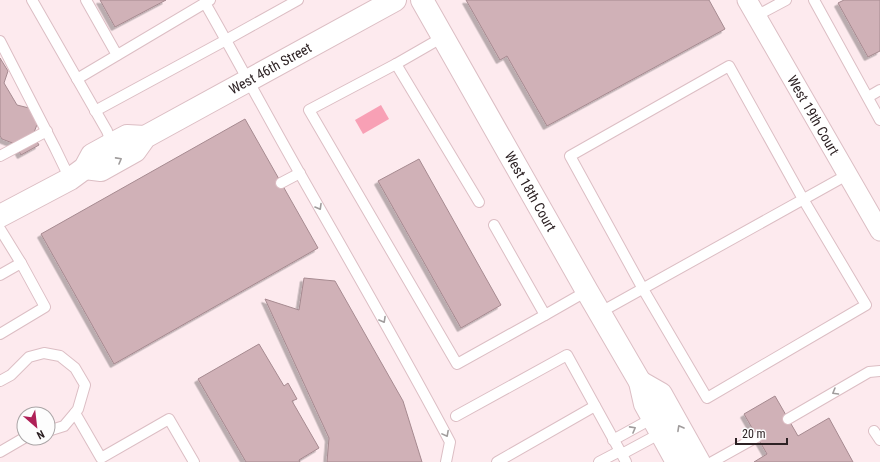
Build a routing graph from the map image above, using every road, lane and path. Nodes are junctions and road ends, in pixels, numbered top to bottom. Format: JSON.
{"nodes":[{"id":1,"x":32,"y":0,"type":"edge"},
{"id":2,"x":86,"y":0,"type":"edge"},
{"id":3,"x":298,"y":0,"type":"edge"},
{"id":4,"x":395,"y":0,"type":"edge"},
{"id":5,"x":422,"y":0,"type":"edge"},
{"id":6,"x":786,"y":0,"type":"edge"},
{"id":7,"x":814,"y":0,"type":"edge"},
{"id":8,"x":208,"y":1,"type":"edge"},
{"id":9,"x":752,"y":8,"type":"edge"},
{"id":10,"x":443,"y":37,"type":"junction"},
{"id":11,"x":226,"y":40,"type":"junction"},
{"id":12,"x":0,"y":41,"type":"edge"},
{"id":13,"x":117,"y":55,"type":"junction"},
{"id":14,"x":396,"y":64,"type":"junction"},
{"id":15,"x":77,"y":79,"type":"junction"},
{"id":16,"x":249,"y":80,"type":"junction"},
{"id":17,"x":880,"y":90,"type":"edge"},
{"id":18,"x":868,"y":97,"type":"junction"},
{"id":19,"x":95,"y":111,"type":"junction"},
{"id":20,"x":880,"y":120,"type":"edge"},
{"id":21,"x":47,"y":131,"type":"junction"},
{"id":22,"x":145,"y":137,"type":"junction"},
{"id":23,"x":112,"y":144,"type":"junction"},
{"id":24,"x":0,"y":156,"type":"edge"},
{"id":25,"x":300,"y":173,"type":"junction"},
{"id":26,"x":78,"y":174,"type":"junction"},
{"id":27,"x":847,"y":175,"type":"junction"},
{"id":28,"x":281,"y":183,"type":"dead end"},
{"id":29,"x":803,"y":199,"type":"junction"},
{"id":30,"x":479,"y":202,"type":"dead end"},
{"id":31,"x":0,"y":216,"type":"edge"},
{"id":32,"x":494,"y":225,"type":"dead end"},
{"id":33,"x":0,"y":229,"type":"edge"},
{"id":34,"x":880,"y":232,"type":"edge"},
{"id":35,"x":21,"y":263,"type":"junction"},
{"id":36,"x":0,"y":275,"type":"edge"},
{"id":37,"x":643,"y":289,"type":"junction"},
{"id":38,"x":587,"y":291,"type":"junction"},
{"id":39,"x":599,"y":313,"type":"junction"},
{"id":40,"x":545,"y":315,"type":"junction"},
{"id":41,"x":0,"y":334,"type":"edge"},
{"id":42,"x":880,"y":372,"type":"edge"},
{"id":43,"x":0,"y":381,"type":"edge"},
{"id":44,"x":640,"y":382,"type":"junction"},
{"id":45,"x":595,"y":406,"type":"junction"},
{"id":46,"x":75,"y":412,"type":"junction"},
{"id":47,"x":456,"y":416,"type":"dead end"},
{"id":48,"x":788,"y":419,"type":"dead end"},
{"id":49,"x":657,"y":425,"type":"junction"},
{"id":50,"x":56,"y":428,"type":"edge"},
{"id":51,"x":874,"y":431,"type":"dead end"},
{"id":52,"x":758,"y":437,"type":"dead end"},
{"id":53,"x":614,"y":440,"type":"junction"},
{"id":54,"x":880,"y":440,"type":"edge"},
{"id":55,"x":16,"y":443,"type":"edge"},
{"id":56,"x":0,"y":452,"type":"edge"},
{"id":57,"x":622,"y":456,"type":"edge"},
{"id":58,"x":103,"y":460,"type":"edge"},
{"id":59,"x":194,"y":462,"type":"edge"},
{"id":60,"x":446,"y":462,"type":"edge"},
{"id":61,"x":497,"y":462,"type":"edge"},
{"id":62,"x":599,"y":462,"type":"edge"},
{"id":63,"x":677,"y":462,"type":"edge"},
{"id":64,"x":699,"y":462,"type":"edge"},
{"id":65,"x":712,"y":462,"type":"edge"}],
"edges":[{"from":1,"to":15,"type":"lane"},
{"from":2,"to":13,"type":"lane"},
{"from":3,"to":11,"type":"lane"},
{"from":4,"to":16,"type":"street","name":"West 46th Street"},
{"from":5,"to":10,"type":"street","name":"West 18th Court"},
{"from":6,"to":9,"type":"lane"},
{"from":7,"to":18,"type":"lane"},
{"from":8,"to":11,"type":"lane"},
{"from":8,"to":13,"type":"lane"},
{"from":9,"to":27,"type":"street","name":"West 19th Court"},
{"from":10,"to":14,"type":"lane"},
{"from":10,"to":38,"type":"street","name":"West 18th Court"},
{"from":11,"to":16,"type":"lane"},
{"from":11,"to":19,"type":"lane"},
{"from":12,"to":21,"type":"lane"},
{"from":13,"to":15,"type":"lane"},
{"from":14,"to":30,"type":"lane"},
{"from":14,"to":40,"type":"lane"},
{"from":15,"to":19,"type":"lane"},
{"from":16,"to":22,"type":"street","name":"West 46th Street"},
{"from":16,"to":25,"type":"lane"},
{"from":17,"to":18,"type":"lane"},
{"from":18,"to":20,"type":"lane"},
{"from":19,"to":23,"type":"lane"},
{"from":21,"to":24,"type":"lane"},
{"from":21,"to":26,"type":"lane"},
{"from":22,"to":23,"type":"street","name":"West 46th Street"},
{"from":26,"to":22,"type":"street","name":"West 46th Street","one_way":true},
{"from":23,"to":26,"type":"street","name":"West 46th Street"},
{"from":25,"to":28,"type":"lane"},
{"from":25,"to":60,"type":"lane","one_way":true},
{"from":26,"to":31,"type":"street","name":"West 46th Street"},
{"from":27,"to":29,"type":"lane"},
{"from":27,"to":34,"type":"street","name":"West 19th Court"},
{"from":29,"to":37,"type":"lane"},
{"from":29,"to":37,"type":"lane"},
{"from":29,"to":37,"type":"lane"},
{"from":32,"to":40,"type":"lane"},
{"from":33,"to":35,"type":"lane"},
{"from":35,"to":36,"type":"lane"},
{"from":35,"to":41,"type":"lane"},
{"from":37,"to":39,"type":"lane"},
{"from":38,"to":39,"type":"street","name":"West 18th Court"},
{"from":38,"to":40,"type":"lane"},
{"from":39,"to":44,"type":"street","name":"West 18th Court"},
{"from":42,"to":48,"type":"lane","one_way":true},
{"from":43,"to":46,"type":"lane"},
{"from":44,"to":49,"type":"street","name":"West 18th Court"},
{"from":64,"to":44,"type":"street","name":"West 18th Court","one_way":true},
{"from":45,"to":47,"type":"lane"},
{"from":45,"to":53,"type":"lane"},
{"from":45,"to":61,"type":"lane"},
{"from":46,"to":50,"type":"lane"},
{"from":46,"to":58,"type":"lane"},
{"from":53,"to":49,"type":"lane","one_way":true},
{"from":49,"to":57,"type":"lane"},
{"from":49,"to":63,"type":"street","name":"West 18th Court"},
{"from":51,"to":54,"type":"lane"},
{"from":52,"to":65,"type":"lane"},
{"from":53,"to":57,"type":"lane"},
{"from":55,"to":56,"type":"lane"},
{"from":57,"to":62,"type":"lane"},
{"from":58,"to":59,"type":"lane"}]}
